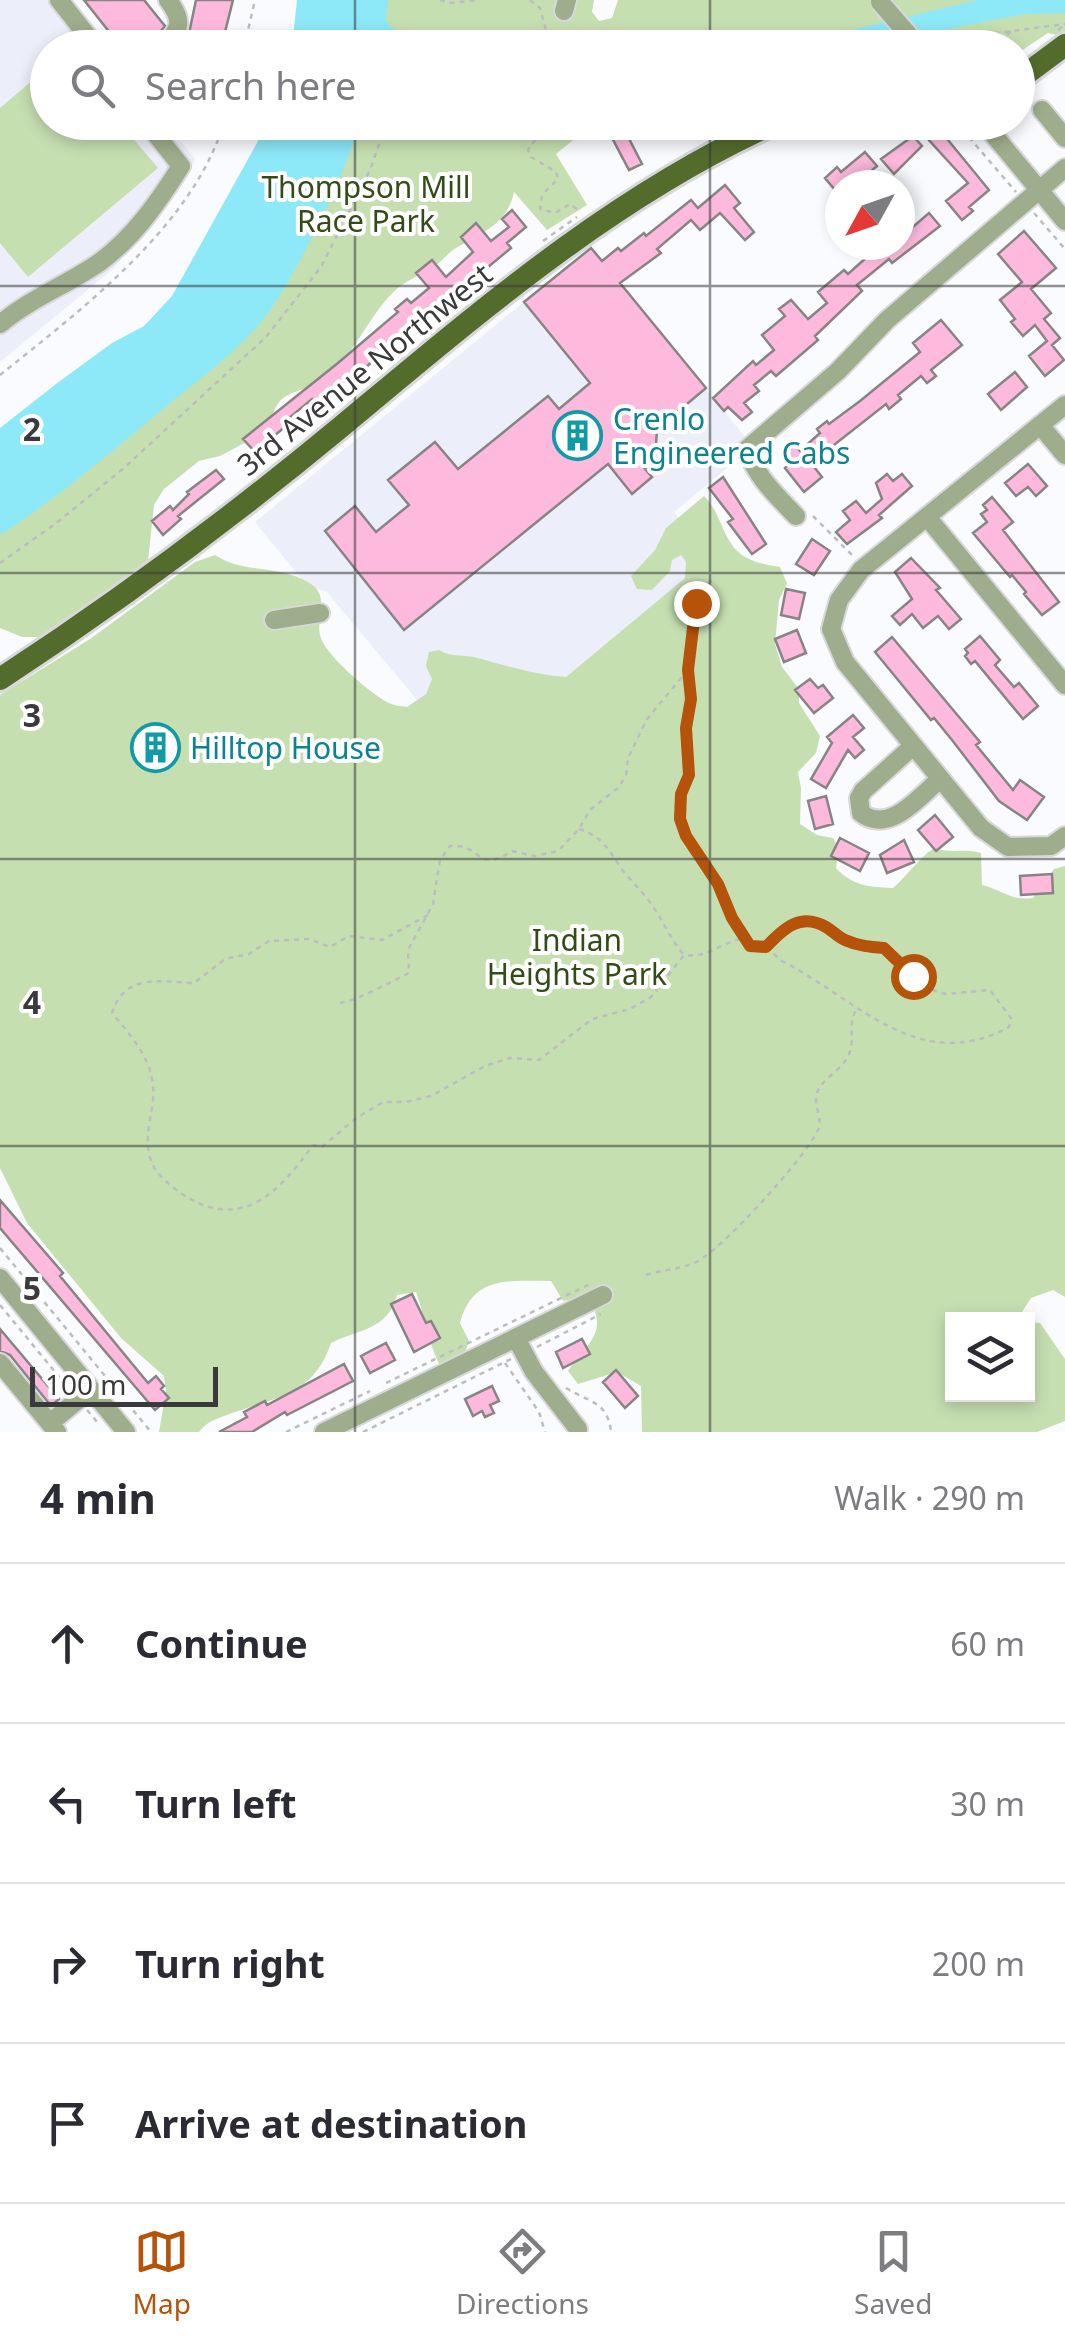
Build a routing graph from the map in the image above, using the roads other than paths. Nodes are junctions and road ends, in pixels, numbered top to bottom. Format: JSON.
{"nodes":[{"id":1,"x":59,"y":0,"type":"edge"},
{"id":2,"x":168,"y":0,"type":"edge"},
{"id":3,"x":879,"y":1,"type":"edge"},
{"id":4,"x":83,"y":30,"type":"edge"},
{"id":5,"x":178,"y":30,"type":"edge"},
{"id":6,"x":902,"y":30,"type":"edge"},
{"id":7,"x":1062,"y":37,"type":"edge"},
{"id":8,"x":1035,"y":63,"type":"edge"},
{"id":9,"x":1042,"y":110,"type":"dead end"},
{"id":10,"x":1065,"y":138,"type":"edge"},
{"id":11,"x":160,"y":140,"type":"edge"},
{"id":12,"x":740,"y":140,"type":"edge"},
{"id":13,"x":998,"y":140,"type":"edge"},
{"id":14,"x":1065,"y":168,"type":"edge"},
{"id":15,"x":1039,"y":190,"type":"junction"},
{"id":16,"x":1065,"y":222,"type":"edge"},
{"id":17,"x":0,"y":324,"type":"edge"},
{"id":18,"x":1065,"y":405,"type":"edge"},
{"id":19,"x":1040,"y":425,"type":"junction"},
{"id":20,"x":1065,"y":455,"type":"edge"},
{"id":21,"x":801,"y":512,"type":"road end"},
{"id":22,"x":927,"y":517,"type":"junction"},
{"id":23,"x":320,"y":613,"type":"dead end"},
{"id":24,"x":274,"y":620,"type":"dead end"},
{"id":25,"x":0,"y":679,"type":"edge"},
{"id":26,"x":1065,"y":685,"type":"edge"},
{"id":27,"x":912,"y":746,"type":"junction"},
{"id":28,"x":940,"y":779,"type":"junction"},
{"id":29,"x":1058,"y":841,"type":"edge"},
{"id":30,"x":4,"y":1293,"type":"edge"},
{"id":31,"x":604,"y":1294,"type":"road end"},
{"id":32,"x":516,"y":1338,"type":"junction"},
{"id":33,"x":0,"y":1363,"type":"edge"},
{"id":34,"x":84,"y":1394,"type":"junction"},
{"id":35,"x":54,"y":1428,"type":"edge"},
{"id":36,"x":344,"y":1428,"type":"edge"},
{"id":37,"x":578,"y":1429,"type":"dead end"},
{"id":38,"x":126,"y":1432,"type":"edge"},
{"id":39,"x":324,"y":1432,"type":"edge"}],
"edges":[{"from":1,"to":4,"type":"street"},
{"from":2,"to":5,"type":"street"},
{"from":3,"to":6,"type":"street","bridge":true},
{"from":7,"to":8,"type":"main road"},
{"from":9,"to":10,"type":"street"},
{"from":11,"to":17,"type":"street"},
{"from":12,"to":25,"type":"main road","name":"3rd Avenue Northwest"},
{"from":13,"to":15,"type":"street"},
{"from":14,"to":15,"type":"street"},
{"from":15,"to":16,"type":"street"},
{"from":15,"to":21,"type":"street"},
{"from":18,"to":19,"type":"street"},
{"from":19,"to":20,"type":"street"},
{"from":19,"to":22,"type":"street"},
{"from":22,"to":26,"type":"street"},
{"from":22,"to":27,"type":"street"},
{"from":23,"to":24,"type":"street"},
{"from":27,"to":28,"type":"street"},
{"from":27,"to":28,"type":"street"},
{"from":28,"to":29,"type":"street"},
{"from":30,"to":34,"type":"street"},
{"from":31,"to":32,"type":"street"},
{"from":32,"to":36,"type":"street"},
{"from":32,"to":37,"type":"street"},
{"from":33,"to":35,"type":"street"},
{"from":34,"to":35,"type":"street"},
{"from":34,"to":38,"type":"street"},
{"from":36,"to":39,"type":"street"}]}
